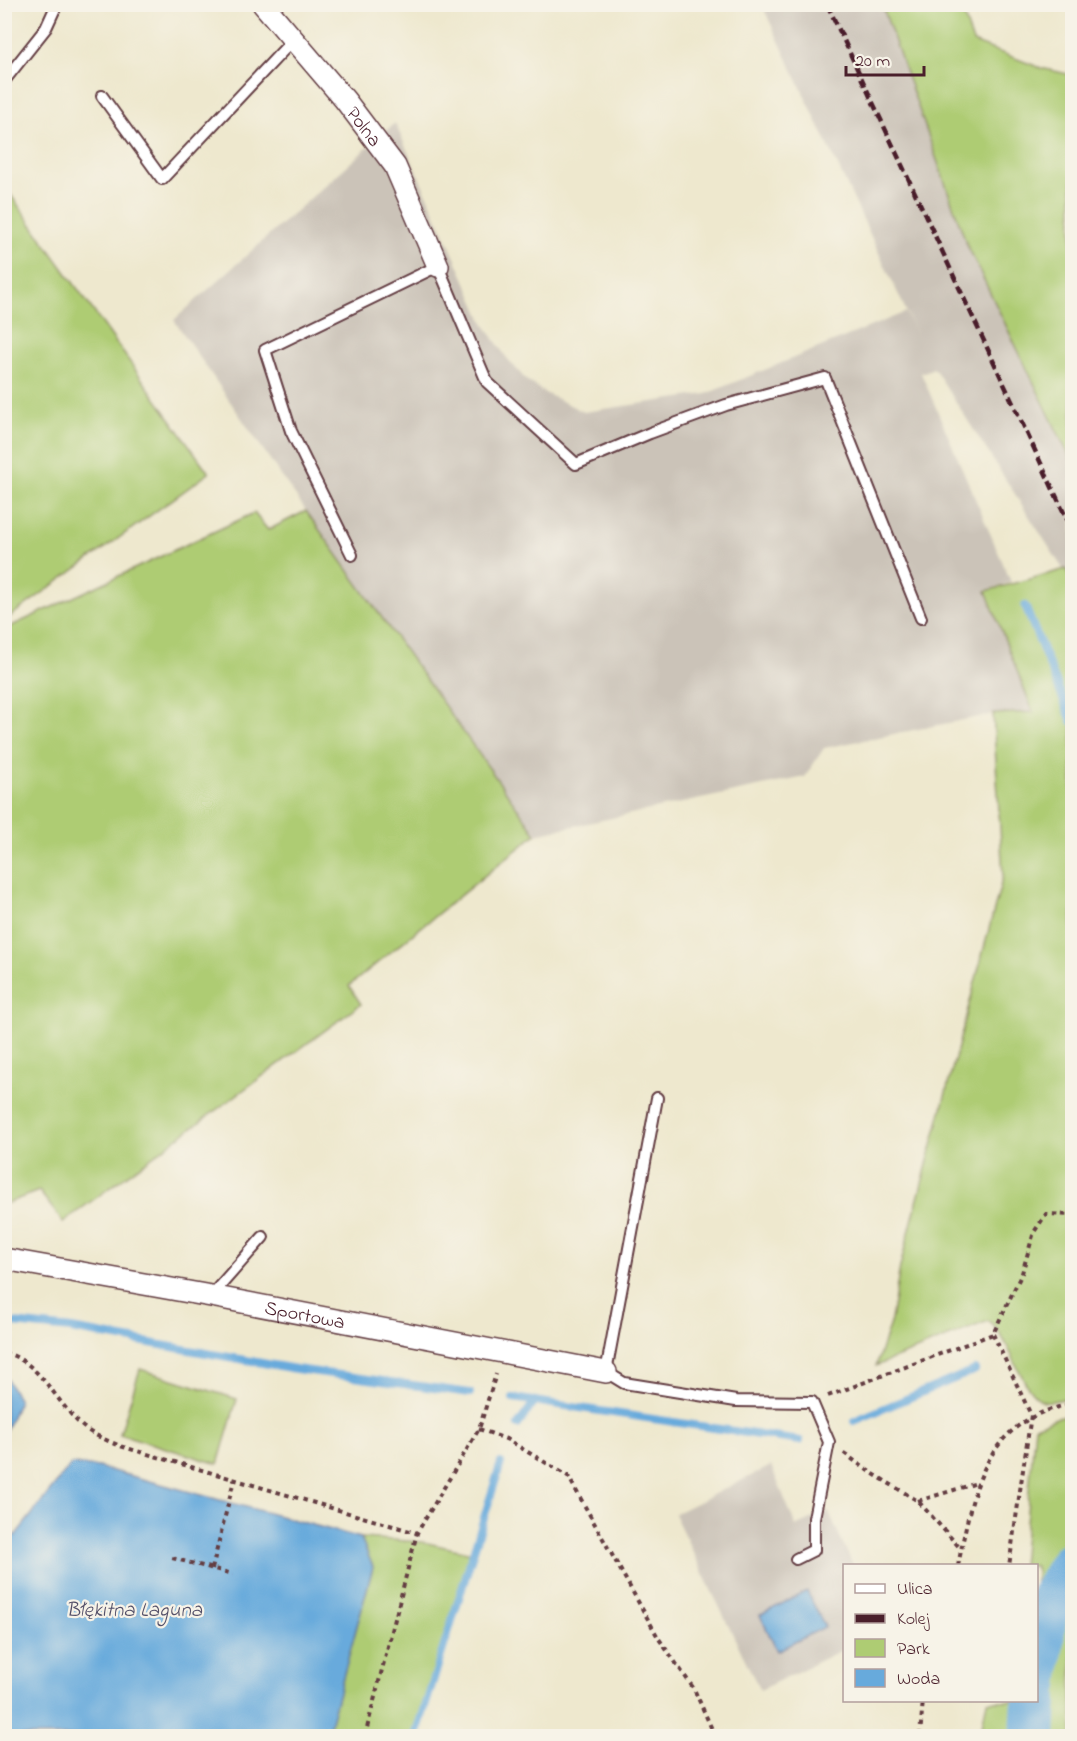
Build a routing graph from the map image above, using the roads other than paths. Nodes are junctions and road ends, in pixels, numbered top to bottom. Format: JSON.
{"nodes":[{"id":1,"x":57,"y":4,"type":"edge"},
{"id":2,"x":263,"y":4,"type":"edge"},
{"id":3,"x":293,"y":40,"type":"junction"},
{"id":4,"x":4,"y":81,"type":"edge"},
{"id":5,"x":102,"y":96,"type":"dead end"},
{"id":6,"x":438,"y":266,"type":"junction"},
{"id":7,"x":352,"y":555,"type":"dead end"},
{"id":8,"x":921,"y":618,"type":"dead end"},
{"id":9,"x":657,"y":1098,"type":"dead end"},
{"id":10,"x":263,"y":1237,"type":"dead end"},
{"id":11,"x":4,"y":1259,"type":"edge"},
{"id":12,"x":211,"y":1296,"type":"junction"},
{"id":13,"x":606,"y":1372,"type":"junction"},
{"id":14,"x":796,"y":1559,"type":"dead end"}],
"edges":[{"from":1,"to":4,"type":"lane"},
{"from":2,"to":3,"type":"street","name":"Polna"},
{"from":3,"to":5,"type":"lane"},
{"from":3,"to":6,"type":"street","name":"Polna"},
{"from":6,"to":7,"type":"lane"},
{"from":6,"to":8,"type":"lane"},
{"from":9,"to":13,"type":"lane"},
{"from":10,"to":12,"type":"lane"},
{"from":11,"to":12,"type":"street","name":"Sportowa"},
{"from":12,"to":13,"type":"street","name":"Sportowa"},
{"from":13,"to":14,"type":"lane"}]}
